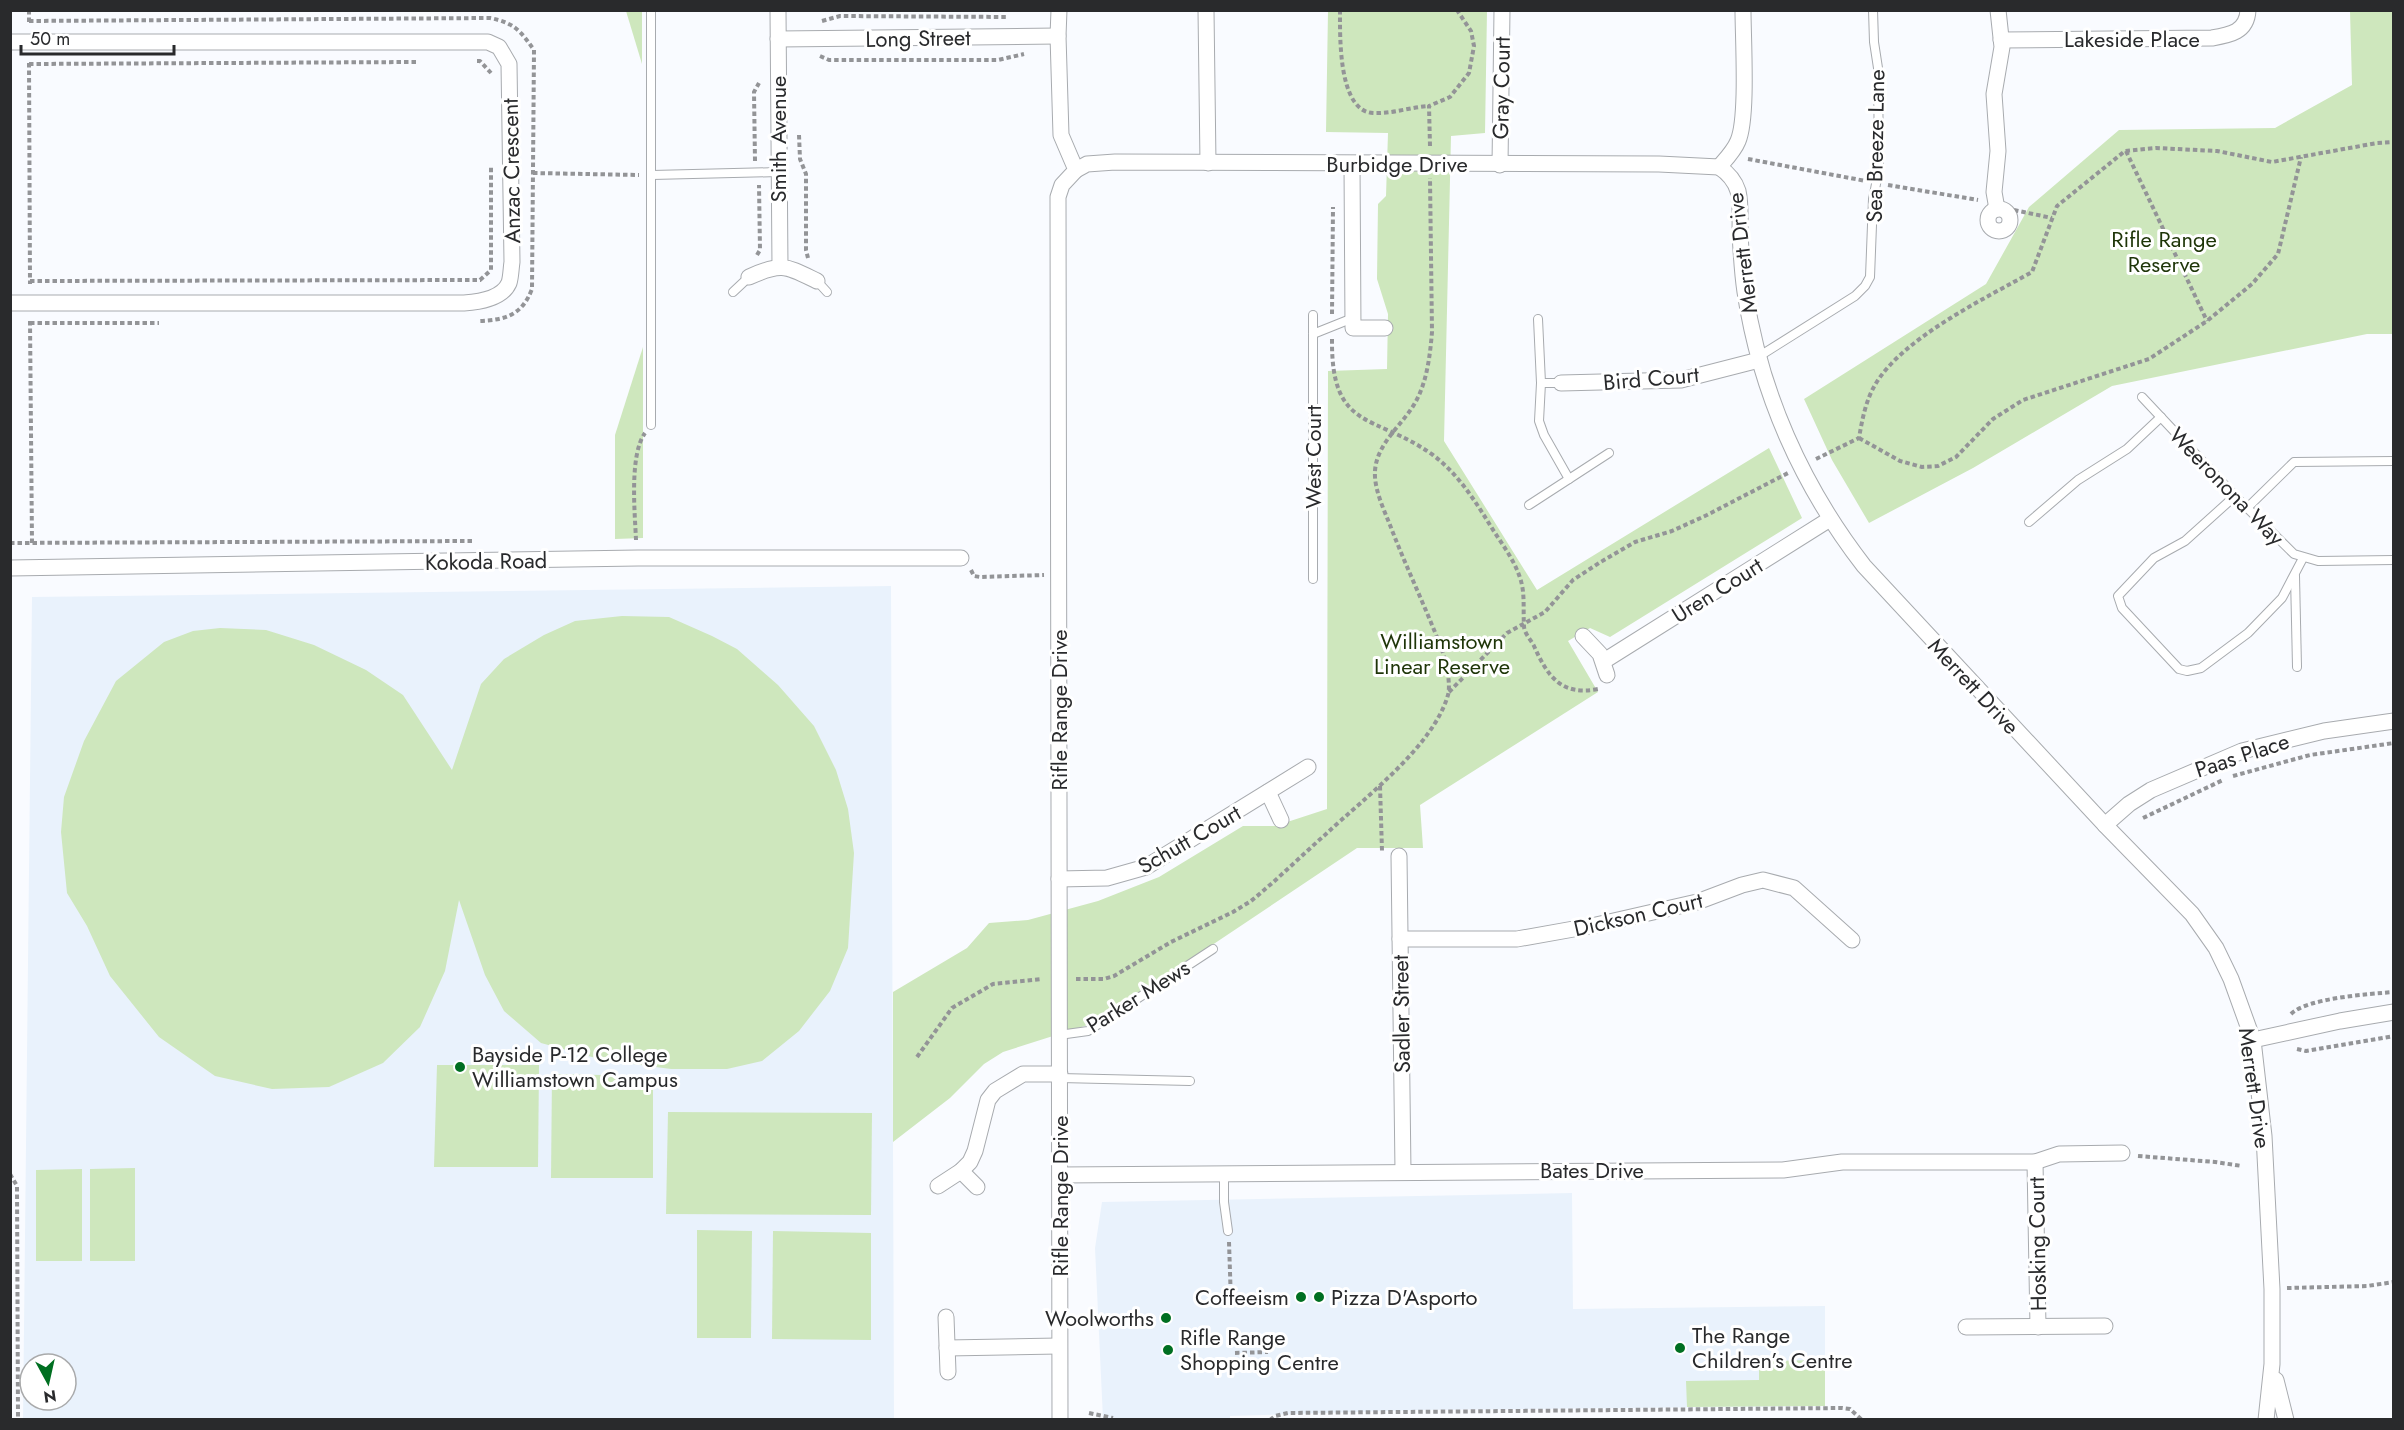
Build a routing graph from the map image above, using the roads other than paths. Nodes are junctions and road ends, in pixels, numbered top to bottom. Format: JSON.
{"nodes":[{"id":1,"x":651,"y":10,"type":"edge"},
{"id":2,"x":778,"y":10,"type":"edge"},
{"id":3,"x":1059,"y":10,"type":"edge"},
{"id":4,"x":1206,"y":10,"type":"edge"},
{"id":5,"x":1502,"y":10,"type":"edge"},
{"id":6,"x":1743,"y":10,"type":"edge"},
{"id":7,"x":1873,"y":10,"type":"edge"},
{"id":8,"x":1998,"y":10,"type":"edge"},
{"id":9,"x":2248,"y":10,"type":"edge"},
{"id":10,"x":1058,"y":36,"type":"junction"},
{"id":11,"x":778,"y":39,"type":"junction"},
{"id":12,"x":2001,"y":40,"type":"junction"},
{"id":13,"x":10,"y":42,"type":"edge"},
{"id":14,"x":1208,"y":163,"type":"junction"},
{"id":15,"x":1352,"y":164,"type":"junction"},
{"id":16,"x":1500,"y":165,"type":"junction"},
{"id":17,"x":1719,"y":166,"type":"junction"},
{"id":18,"x":1076,"y":170,"type":"junction"},
{"id":19,"x":778,"y":172,"type":"junction"},
{"id":20,"x":652,"y":175,"type":"junction"},
{"id":21,"x":1997,"y":206,"type":"road end"},
{"id":22,"x":780,"y":267,"type":"junction"},
{"id":23,"x":749,"y":277,"type":"joint"},
{"id":24,"x":819,"y":284,"type":"road end"},
{"id":25,"x":733,"y":292,"type":"dead end"},
{"id":26,"x":10,"y":303,"type":"edge"},
{"id":27,"x":1313,"y":315,"type":"dead end"},
{"id":28,"x":1353,"y":318,"type":"junction"},
{"id":29,"x":1538,"y":319,"type":"dead end"},
{"id":30,"x":1385,"y":328,"type":"dead end"},
{"id":31,"x":1312,"y":334,"type":"junction"},
{"id":32,"x":1758,"y":359,"type":"junction"},
{"id":33,"x":1561,"y":383,"type":"joint"},
{"id":34,"x":1541,"y":384,"type":"junction"},
{"id":35,"x":2142,"y":397,"type":"dead end"},
{"id":36,"x":2161,"y":417,"type":"junction"},
{"id":37,"x":651,"y":426,"type":"road end"},
{"id":38,"x":1609,"y":453,"type":"dead end"},
{"id":39,"x":2394,"y":461,"type":"edge"},
{"id":40,"x":1569,"y":479,"type":"junction"},
{"id":41,"x":2235,"y":496,"type":"junction"},
{"id":42,"x":1529,"y":505,"type":"dead end"},
{"id":43,"x":2247,"y":508,"type":"junction"},
{"id":44,"x":1830,"y":519,"type":"junction"},
{"id":45,"x":2030,"y":522,"type":"dead end"},
{"id":46,"x":961,"y":558,"type":"dead end"},
{"id":47,"x":2303,"y":558,"type":"junction"},
{"id":48,"x":2394,"y":560,"type":"edge"},
{"id":49,"x":10,"y":568,"type":"edge"},
{"id":50,"x":2295,"y":574,"type":"junction"},
{"id":51,"x":1313,"y":579,"type":"dead end"},
{"id":52,"x":1583,"y":636,"type":"dead end"},
{"id":53,"x":2298,"y":667,"type":"dead end"},
{"id":54,"x":2394,"y":721,"type":"edge"},
{"id":55,"x":1308,"y":767,"type":"dead end"},
{"id":56,"x":1268,"y":792,"type":"junction"},
{"id":57,"x":1281,"y":820,"type":"dead end"},
{"id":58,"x":2105,"y":825,"type":"junction"},
{"id":59,"x":1399,"y":856,"type":"dead end"},
{"id":60,"x":1059,"y":879,"type":"junction"},
{"id":61,"x":1400,"y":939,"type":"junction"},
{"id":62,"x":1852,"y":940,"type":"dead end"},
{"id":63,"x":1213,"y":949,"type":"dead end"},
{"id":64,"x":2394,"y":1012,"type":"edge"},
{"id":65,"x":1059,"y":1035,"type":"junction"},
{"id":66,"x":2253,"y":1040,"type":"junction"},
{"id":67,"x":1060,"y":1076,"type":"junction"},
{"id":68,"x":1190,"y":1081,"type":"dead end"},
{"id":69,"x":2122,"y":1153,"type":"road end"},
{"id":70,"x":2036,"y":1162,"type":"junction"},
{"id":71,"x":961,"y":1171,"type":"junction"},
{"id":72,"x":1403,"y":1172,"type":"junction"},
{"id":73,"x":1224,"y":1174,"type":"junction"},
{"id":74,"x":1060,"y":1175,"type":"junction"},
{"id":75,"x":938,"y":1186,"type":"dead end"},
{"id":76,"x":977,"y":1186,"type":"dead end"},
{"id":77,"x":1228,"y":1231,"type":"dead end"},
{"id":78,"x":946,"y":1317,"type":"dead end"},
{"id":79,"x":2105,"y":1326,"type":"dead end"},
{"id":80,"x":1966,"y":1327,"type":"dead end"},
{"id":81,"x":2038,"y":1327,"type":"junction"},
{"id":82,"x":2272,"y":1344,"type":"junction"},
{"id":83,"x":1059,"y":1346,"type":"junction"},
{"id":84,"x":947,"y":1348,"type":"junction"},
{"id":85,"x":948,"y":1372,"type":"dead end"},
{"id":86,"x":1060,"y":1419,"type":"edge"},
{"id":87,"x":2266,"y":1419,"type":"edge"},
{"id":88,"x":2286,"y":1419,"type":"edge"}],
"edges":[{"from":1,"to":20,"type":"lane"},
{"from":2,"to":11,"type":"street","name":"Smith Avenue"},
{"from":3,"to":10,"type":"street"},
{"from":4,"to":14,"type":"street"},
{"from":5,"to":16,"type":"street","name":"Gray Court"},
{"from":6,"to":17,"type":"street","name":"Merrett Drive"},
{"from":7,"to":32,"type":"lane","name":"Sea Breeze Lane"},
{"from":8,"to":12,"type":"street"},
{"from":9,"to":12,"type":"street","name":"Lakeside Place"},
{"from":10,"to":11,"type":"street","name":"Long Street"},
{"from":10,"to":18,"type":"street"},
{"from":11,"to":19,"type":"street","name":"Smith Avenue"},
{"from":12,"to":21,"type":"street"},
{"from":13,"to":26,"type":"street","name":"Anzac Crescent"},
{"from":14,"to":15,"type":"street","name":"Burbidge Drive"},
{"from":14,"to":18,"type":"street","name":"Burbidge Drive"},
{"from":15,"to":16,"type":"street","name":"Burbidge Drive"},
{"from":15,"to":28,"type":"street"},
{"from":16,"to":17,"type":"street","name":"Burbidge Drive"},
{"from":17,"to":32,"type":"street","name":"Merrett Drive"},
{"from":18,"to":60,"type":"street","name":"Rifle Range Drive"},
{"from":19,"to":20,"type":"lane"},
{"from":19,"to":22,"type":"street","name":"Smith Avenue"},
{"from":20,"to":37,"type":"lane"},
{"from":22,"to":23,"type":"street"},
{"from":22,"to":24,"type":"street"},
{"from":23,"to":25,"type":"lane"},
{"from":27,"to":31,"type":"lane","name":"West Court"},
{"from":28,"to":30,"type":"street"},
{"from":28,"to":31,"type":"lane"},
{"from":29,"to":34,"type":"lane"},
{"from":31,"to":51,"type":"lane","name":"West Court"},
{"from":32,"to":33,"type":"street","name":"Bird Court"},
{"from":32,"to":44,"type":"street","name":"Merrett Drive"},
{"from":33,"to":34,"type":"lane","name":"Bird Court"},
{"from":34,"to":40,"type":"lane"},
{"from":35,"to":36,"type":"lane","name":"Weeronona Way"},
{"from":36,"to":41,"type":"lane","name":"Weeronona Way"},
{"from":36,"to":45,"type":"lane"},
{"from":38,"to":40,"type":"lane"},
{"from":39,"to":43,"type":"lane"},
{"from":40,"to":42,"type":"lane"},
{"from":41,"to":43,"type":"lane","name":"Weeronona Way"},
{"from":41,"to":50,"type":"lane"},
{"from":43,"to":47,"type":"lane","name":"Weeronona Way"},
{"from":44,"to":52,"type":"street","name":"Uren Court"},
{"from":44,"to":58,"type":"street","name":"Merrett Drive"},
{"from":46,"to":49,"type":"street","name":"Kokoda Road"},
{"from":47,"to":48,"type":"lane","name":"Weeronona Way"},
{"from":47,"to":50,"type":"lane"},
{"from":50,"to":53,"type":"lane"},
{"from":54,"to":58,"type":"street","name":"Paas Place"},
{"from":55,"to":56,"type":"street","name":"Schutt Court"},
{"from":56,"to":57,"type":"street"},
{"from":56,"to":60,"type":"street","name":"Schutt Court"},
{"from":58,"to":66,"type":"street","name":"Merrett Drive"},
{"from":59,"to":61,"type":"street","name":"Sadler Street"},
{"from":60,"to":65,"type":"street","name":"Rifle Range Drive"},
{"from":61,"to":62,"type":"street","name":"Dickson Court"},
{"from":61,"to":72,"type":"street","name":"Sadler Street"},
{"from":63,"to":65,"type":"lane","name":"Parker Mews"},
{"from":64,"to":66,"type":"street"},
{"from":65,"to":67,"type":"street","name":"Rifle Range Drive"},
{"from":66,"to":82,"type":"street","name":"Merrett Drive"},
{"from":67,"to":68,"type":"lane"},
{"from":67,"to":71,"type":"street"},
{"from":67,"to":74,"type":"street","name":"Rifle Range Drive"},
{"from":69,"to":70,"type":"street","name":"Bates Drive"},
{"from":70,"to":72,"type":"street","name":"Bates Drive"},
{"from":70,"to":81,"type":"street","name":"Hosking Court"},
{"from":71,"to":75,"type":"street"},
{"from":71,"to":76,"type":"street"},
{"from":72,"to":73,"type":"street","name":"Bates Drive"},
{"from":73,"to":74,"type":"street","name":"Bates Drive"},
{"from":73,"to":77,"type":"lane"},
{"from":74,"to":83,"type":"street","name":"Rifle Range Drive"},
{"from":78,"to":84,"type":"street"},
{"from":79,"to":81,"type":"street","name":"Hosking Court"},
{"from":80,"to":81,"type":"street","name":"Hosking Court"},
{"from":82,"to":87,"type":"street","name":"Merrett Drive"},
{"from":82,"to":88,"type":"street","name":"Merrett Drive"},
{"from":83,"to":84,"type":"street"},
{"from":83,"to":86,"type":"street","name":"Rifle Range Drive"},
{"from":84,"to":85,"type":"street"}]}
